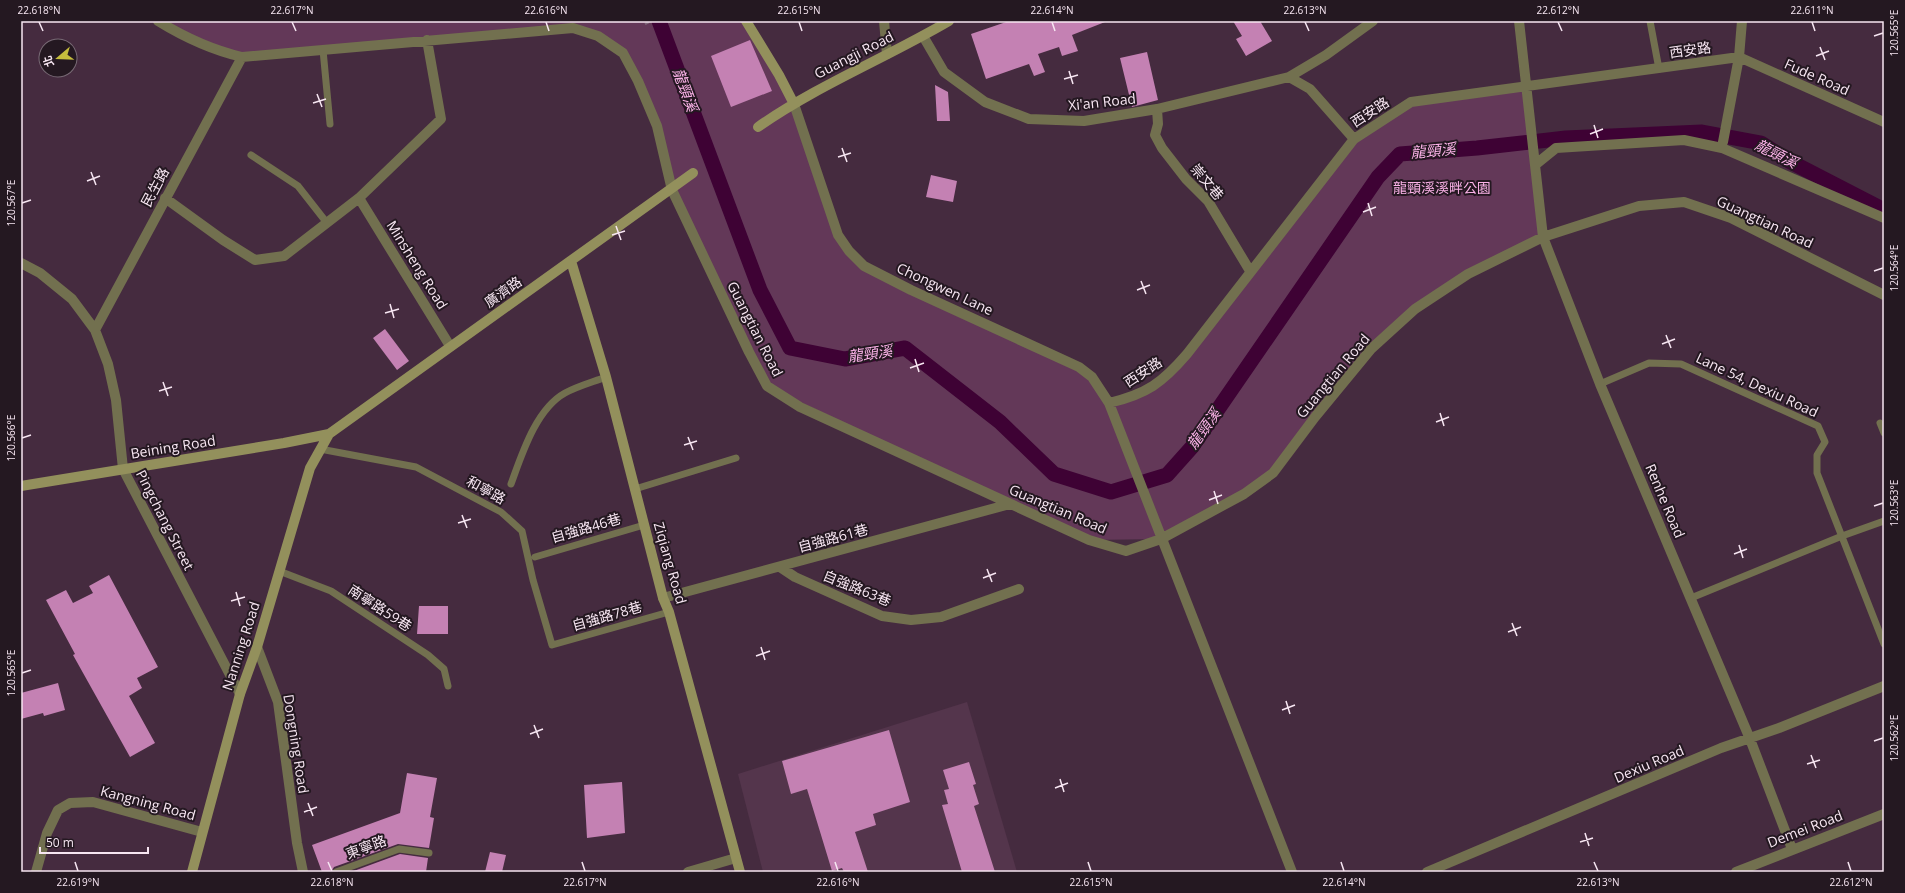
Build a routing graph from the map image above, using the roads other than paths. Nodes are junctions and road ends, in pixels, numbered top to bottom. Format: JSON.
{"nodes":[{"id":1,"x":158,"y":21,"type":"edge"},
{"id":2,"x":746,"y":21,"type":"edge"},
{"id":3,"x":884,"y":21,"type":"edge"},
{"id":4,"x":949,"y":21,"type":"edge"},
{"id":5,"x":1373,"y":21,"type":"edge"},
{"id":6,"x":1519,"y":21,"type":"edge"},
{"id":7,"x":1650,"y":21,"type":"edge"},
{"id":8,"x":1742,"y":21,"type":"edge"},
{"id":9,"x":923,"y":36,"type":"junction"},
{"id":10,"x":427,"y":40,"type":"junction"},
{"id":11,"x":323,"y":50,"type":"junction"},
{"id":12,"x":887,"y":54,"type":"junction"},
{"id":13,"x":242,"y":57,"type":"junction"},
{"id":14,"x":1739,"y":57,"type":"junction"},
{"id":15,"x":1659,"y":68,"type":"junction"},
{"id":16,"x":1289,"y":77,"type":"junction"},
{"id":17,"x":1527,"y":87,"type":"junction"},
{"id":18,"x":794,"y":104,"type":"junction"},
{"id":19,"x":1157,"y":109,"type":"junction"},
{"id":20,"x":1884,"y":122,"type":"edge"},
{"id":21,"x":330,"y":124,"type":"dead end"},
{"id":22,"x":758,"y":127,"type":"dead end"},
{"id":23,"x":1354,"y":139,"type":"junction"},
{"id":24,"x":1723,"y":145,"type":"junction"},
{"id":25,"x":251,"y":155,"type":"dead end"},
{"id":26,"x":1535,"y":162,"type":"junction"},
{"id":27,"x":693,"y":173,"type":"dead end"},
{"id":28,"x":672,"y":190,"type":"junction"},
{"id":29,"x":165,"y":198,"type":"junction"},
{"id":30,"x":359,"y":198,"type":"junction"},
{"id":31,"x":1884,"y":218,"type":"edge"},
{"id":32,"x":327,"y":223,"type":"junction"},
{"id":33,"x":1543,"y":237,"type":"junction"},
{"id":34,"x":571,"y":261,"type":"junction"},
{"id":35,"x":21,"y":263,"type":"edge"},
{"id":36,"x":1250,"y":271,"type":"junction"},
{"id":37,"x":1884,"y":295,"type":"edge"},
{"id":38,"x":95,"y":330,"type":"junction"},
{"id":39,"x":450,"y":346,"type":"junction"},
{"id":40,"x":606,"y":377,"type":"junction"},
{"id":41,"x":1600,"y":384,"type":"junction"},
{"id":42,"x":1109,"y":404,"type":"junction"},
{"id":43,"x":1880,"y":423,"type":"dead end"},
{"id":44,"x":1884,"y":433,"type":"edge"},
{"id":45,"x":329,"y":434,"type":"junction"},
{"id":46,"x":320,"y":449,"type":"junction"},
{"id":47,"x":736,"y":458,"type":"dead end"},
{"id":48,"x":123,"y":469,"type":"junction"},
{"id":49,"x":511,"y":484,"type":"dead end"},
{"id":50,"x":21,"y":486,"type":"edge"},
{"id":51,"x":635,"y":489,"type":"junction"},
{"id":52,"x":1010,"y":504,"type":"junction"},
{"id":53,"x":1884,"y":521,"type":"edge"},
{"id":54,"x":644,"y":525,"type":"junction"},
{"id":55,"x":1842,"y":536,"type":"junction"},
{"id":56,"x":1161,"y":539,"type":"junction"},
{"id":57,"x":535,"y":557,"type":"dead end"},
{"id":58,"x":780,"y":566,"type":"junction"},
{"id":59,"x":279,"y":570,"type":"junction"},
{"id":60,"x":1019,"y":589,"type":"dead end"},
{"id":61,"x":664,"y":598,"type":"junction"},
{"id":62,"x":1690,"y":598,"type":"junction"},
{"id":63,"x":669,"y":612,"type":"junction"},
{"id":64,"x":1884,"y":644,"type":"edge"},
{"id":65,"x":552,"y":645,"type":"joint"},
{"id":66,"x":256,"y":647,"type":"junction"},
{"id":67,"x":448,"y":686,"type":"dead end"},
{"id":68,"x":1884,"y":686,"type":"edge"},
{"id":69,"x":240,"y":694,"type":"junction"},
{"id":70,"x":1750,"y":738,"type":"junction"},
{"id":71,"x":1884,"y":814,"type":"edge"},
{"id":72,"x":202,"y":832,"type":"junction"},
{"id":73,"x":1792,"y":849,"type":"junction"},
{"id":74,"x":429,"y":853,"type":"dead end"},
{"id":75,"x":736,"y":858,"type":"junction"},
{"id":76,"x":36,"y":872,"type":"edge"},
{"id":77,"x":192,"y":872,"type":"edge"},
{"id":78,"x":303,"y":872,"type":"edge"},
{"id":79,"x":336,"y":872,"type":"edge"},
{"id":80,"x":688,"y":872,"type":"edge"},
{"id":81,"x":740,"y":872,"type":"edge"},
{"id":82,"x":1292,"y":872,"type":"edge"},
{"id":83,"x":1426,"y":872,"type":"edge"},
{"id":84,"x":1736,"y":872,"type":"edge"}],
"edges":[{"from":1,"to":13,"type":"street"},
{"from":2,"to":18,"type":"street"},
{"from":3,"to":12,"type":"street"},
{"from":4,"to":9,"type":"street","name":"Guangji Road"},
{"from":5,"to":16,"type":"street","name":"Xi'an Road"},
{"from":6,"to":17,"type":"street"},
{"from":7,"to":15,"type":"lane"},
{"from":8,"to":14,"type":"street"},
{"from":9,"to":12,"type":"street","name":"Guangji Road"},
{"from":9,"to":19,"type":"street","name":"Xi'an Road"},
{"from":10,"to":11,"type":"street"},
{"from":10,"to":28,"type":"street","name":"Guangtian Road"},
{"from":10,"to":30,"type":"street"},
{"from":11,"to":13,"type":"street"},
{"from":11,"to":21,"type":"lane"},
{"from":12,"to":18,"type":"street","name":"Guangji Road"},
{"from":13,"to":29,"type":"street","name":"民生路"},
{"from":14,"to":15,"type":"street","name":"西安路"},
{"from":14,"to":20,"type":"street","name":"Fude Road"},
{"from":14,"to":24,"type":"street"},
{"from":15,"to":17,"type":"street","name":"西安路"},
{"from":16,"to":19,"type":"street","name":"Xi'an Road"},
{"from":16,"to":23,"type":"street"},
{"from":17,"to":23,"type":"street","name":"西安路"},
{"from":17,"to":26,"type":"street","name":"Renhe Road"},
{"from":18,"to":22,"type":"street","name":"Guangji Road"},
{"from":18,"to":42,"type":"street","name":"Chongwen Lane"},
{"from":19,"to":36,"type":"street","name":"崇文巷"},
{"from":23,"to":36,"type":"street","name":"西安路"},
{"from":24,"to":26,"type":"street"},
{"from":24,"to":31,"type":"street"},
{"from":25,"to":32,"type":"lane"},
{"from":26,"to":33,"type":"street","name":"Renhe Road"},
{"from":27,"to":28,"type":"street","name":"廣濟路"},
{"from":28,"to":34,"type":"street","name":"廣濟路"},
{"from":28,"to":52,"type":"street","name":"Guangtian Road"},
{"from":29,"to":32,"type":"street"},
{"from":29,"to":38,"type":"street","name":"民生路"},
{"from":30,"to":32,"type":"street"},
{"from":30,"to":39,"type":"street","name":"Minsheng Road"},
{"from":33,"to":37,"type":"street","name":"Guangtian Road"},
{"from":33,"to":41,"type":"street","name":"Renhe Road"},
{"from":33,"to":56,"type":"street","name":"Guangtian Road"},
{"from":34,"to":39,"type":"street","name":"廣濟路"},
{"from":34,"to":40,"type":"street","name":"Ziqiang Road"},
{"from":35,"to":38,"type":"street","name":"Pingchang Street"},
{"from":36,"to":42,"type":"street","name":"西安路"},
{"from":38,"to":48,"type":"street","name":"Pingchang Street"},
{"from":39,"to":45,"type":"street","name":"廣濟路"},
{"from":40,"to":49,"type":"lane"},
{"from":40,"to":51,"type":"street","name":"Ziqiang Road"},
{"from":41,"to":55,"type":"lane","name":"Lane 54, Dexiu Road"},
{"from":41,"to":62,"type":"street","name":"Renhe Road"},
{"from":42,"to":56,"type":"street","name":"Chongwen Lane"},
{"from":43,"to":44,"type":"lane"},
{"from":45,"to":46,"type":"street","name":"Nanning Road"},
{"from":45,"to":48,"type":"street","name":"Beining Road"},
{"from":46,"to":59,"type":"street","name":"Nanning Road"},
{"from":46,"to":65,"type":"lane","name":"和寧路"},
{"from":47,"to":51,"type":"lane"},
{"from":48,"to":50,"type":"street","name":"Beining Road"},
{"from":48,"to":69,"type":"street","name":"Pingchang Street"},
{"from":51,"to":54,"type":"street","name":"Ziqiang Road"},
{"from":52,"to":56,"type":"street","name":"Guangtian Road"},
{"from":52,"to":58,"type":"street","name":"自強路61巷"},
{"from":53,"to":55,"type":"lane"},
{"from":54,"to":57,"type":"lane","name":"自強路46巷"},
{"from":54,"to":61,"type":"street","name":"Ziqiang Road"},
{"from":55,"to":62,"type":"lane"},
{"from":55,"to":64,"type":"lane","name":"Lane 54, Dexiu Road"},
{"from":56,"to":82,"type":"street","name":"Chongwen Lane"},
{"from":58,"to":60,"type":"street","name":"自強路63巷"},
{"from":58,"to":61,"type":"street","name":"自強路61巷"},
{"from":59,"to":66,"type":"street","name":"Nanning Road"},
{"from":59,"to":67,"type":"lane","name":"南寧路59巷"},
{"from":61,"to":63,"type":"street","name":"Ziqiang Road"},
{"from":62,"to":70,"type":"street","name":"Renhe Road"},
{"from":63,"to":65,"type":"lane","name":"自強路78巷"},
{"from":63,"to":75,"type":"street","name":"Ziqiang Road"},
{"from":66,"to":69,"type":"street","name":"Nanning Road"},
{"from":66,"to":78,"type":"street","name":"Dongning Road"},
{"from":68,"to":70,"type":"street","name":"Dexiu Road"},
{"from":69,"to":72,"type":"street","name":"Nanning Road"},
{"from":70,"to":73,"type":"street","name":"Renhe Road"},
{"from":70,"to":83,"type":"street","name":"Dexiu Road"},
{"from":71,"to":73,"type":"street","name":"Demei Road"},
{"from":72,"to":76,"type":"street","name":"Kangning Road"},
{"from":72,"to":77,"type":"street","name":"Nanning Road"},
{"from":73,"to":84,"type":"street","name":"Demei Road"},
{"from":74,"to":79,"type":"lane","name":"東寧路"},
{"from":75,"to":80,"type":"street"},
{"from":75,"to":81,"type":"street","name":"Ziqiang Road"}]}
